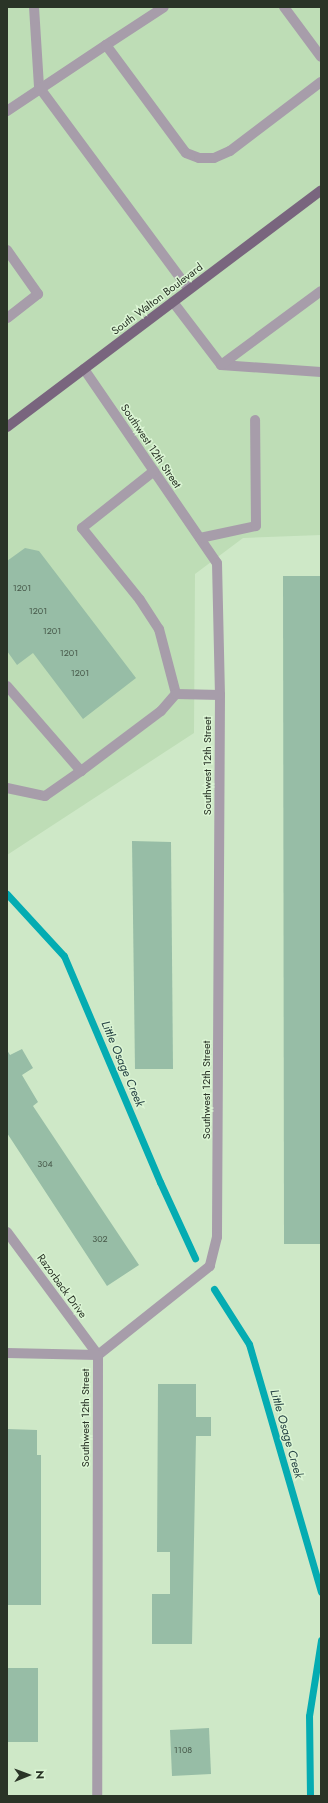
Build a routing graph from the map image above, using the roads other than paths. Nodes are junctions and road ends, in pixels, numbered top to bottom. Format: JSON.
{"nodes":[{"id":1,"x":34,"y":7,"type":"edge"},
{"id":2,"x":164,"y":7,"type":"edge"},
{"id":3,"x":284,"y":7,"type":"edge"},
{"id":4,"x":106,"y":45,"type":"junction"},
{"id":5,"x":321,"y":57,"type":"edge"},
{"id":6,"x":321,"y":82,"type":"edge"},
{"id":7,"x":39,"y":88,"type":"junction"},
{"id":8,"x":7,"y":111,"type":"edge"},
{"id":9,"x":321,"y":190,"type":"edge"},
{"id":10,"x":7,"y":250,"type":"edge"},
{"id":11,"x":189,"y":290,"type":"junction"},
{"id":12,"x":321,"y":290,"type":"edge"},
{"id":13,"x":173,"y":302,"type":"junction"},
{"id":14,"x":7,"y":318,"type":"edge"},
{"id":15,"x":222,"y":365,"type":"junction"},
{"id":16,"x":84,"y":369,"type":"junction"},
{"id":17,"x":321,"y":372,"type":"edge"},
{"id":18,"x":255,"y":420,"type":"dead end"},
{"id":19,"x":7,"y":427,"type":"edge"},
{"id":20,"x":154,"y":471,"type":"junction"},
{"id":21,"x":200,"y":538,"type":"junction"},
{"id":22,"x":7,"y":686,"type":"edge"},
{"id":23,"x":176,"y":694,"type":"junction"},
{"id":24,"x":220,"y":695,"type":"junction"},
{"id":25,"x":81,"y":771,"type":"junction"},
{"id":26,"x":7,"y":788,"type":"edge"},
{"id":27,"x":7,"y":1232,"type":"edge"},
{"id":28,"x":7,"y":1353,"type":"edge"},
{"id":29,"x":98,"y":1355,"type":"junction"},
{"id":30,"x":97,"y":1796,"type":"edge"}],
"edges":[{"from":1,"to":7,"type":"street"},
{"from":2,"to":4,"type":"street"},
{"from":3,"to":5,"type":"street"},
{"from":4,"to":6,"type":"street"},
{"from":4,"to":7,"type":"street"},
{"from":7,"to":8,"type":"street"},
{"from":7,"to":11,"type":"street"},
{"from":9,"to":11,"type":"main road","name":"South Walton Boulevard"},
{"from":10,"to":14,"type":"street"},
{"from":11,"to":13,"type":"main road","name":"South Walton Boulevard"},
{"from":12,"to":15,"type":"street"},
{"from":13,"to":15,"type":"street"},
{"from":13,"to":16,"type":"main road","name":"South Walton Boulevard"},
{"from":15,"to":17,"type":"street"},
{"from":16,"to":19,"type":"main road","name":"South Walton Boulevard"},
{"from":16,"to":20,"type":"street","name":"Southwest 12th Street"},
{"from":18,"to":21,"type":"street"},
{"from":20,"to":21,"type":"street","name":"Southwest 12th Street"},
{"from":20,"to":23,"type":"street"},
{"from":21,"to":24,"type":"street","name":"Southwest 12th Street"},
{"from":22,"to":25,"type":"street"},
{"from":23,"to":24,"type":"street"},
{"from":23,"to":25,"type":"street"},
{"from":24,"to":29,"type":"street","name":"Southwest 12th Street"},
{"from":25,"to":26,"type":"street"},
{"from":27,"to":29,"type":"street","name":"Razorback Drive"},
{"from":28,"to":29,"type":"street"},
{"from":29,"to":30,"type":"street","name":"Southwest 12th Street"}]}
